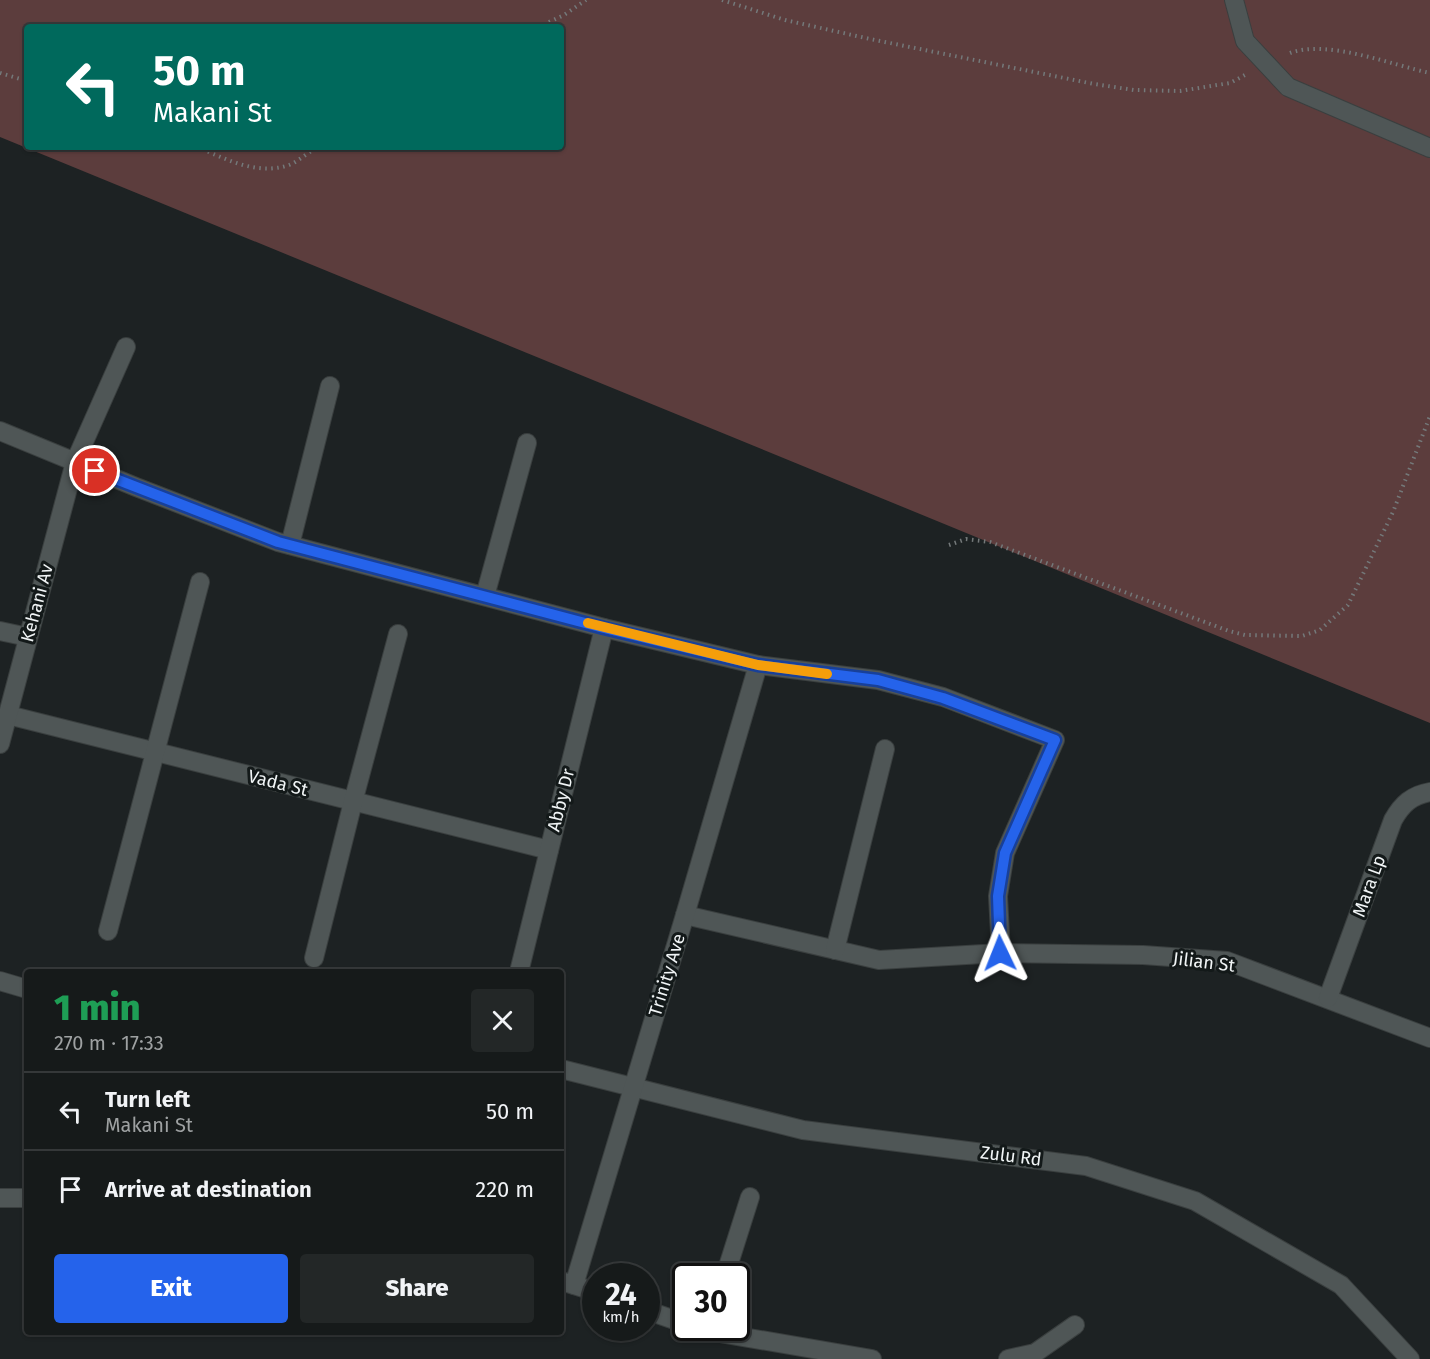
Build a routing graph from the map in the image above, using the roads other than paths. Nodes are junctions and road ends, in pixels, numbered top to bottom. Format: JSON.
{"nodes":[{"id":1,"x":1234,"y":0,"type":"edge"},
{"id":2,"x":1430,"y":148,"type":"edge"},
{"id":3,"x":126,"y":346,"type":"dead end"},
{"id":4,"x":330,"y":386,"type":"dead end"},
{"id":5,"x":0,"y":431,"type":"edge"},
{"id":6,"x":527,"y":443,"type":"dead end"},
{"id":7,"x":75,"y":462,"type":"junction"},
{"id":8,"x":290,"y":545,"type":"junction"},
{"id":9,"x":200,"y":582,"type":"dead end"},
{"id":10,"x":485,"y":596,"type":"junction"},
{"id":11,"x":604,"y":628,"type":"junction"},
{"id":12,"x":0,"y":631,"type":"edge"},
{"id":13,"x":398,"y":634,"type":"dead end"},
{"id":14,"x":28,"y":637,"type":"junction"},
{"id":15,"x":758,"y":665,"type":"junction"},
{"id":16,"x":8,"y":715,"type":"junction"},
{"id":17,"x":0,"y":744,"type":"edge"},
{"id":18,"x":885,"y":749,"type":"dead end"},
{"id":19,"x":155,"y":751,"type":"junction"},
{"id":20,"x":1430,"y":792,"type":"edge"},
{"id":21,"x":353,"y":802,"type":"junction"},
{"id":22,"x":549,"y":850,"type":"junction"},
{"id":23,"x":685,"y":915,"type":"junction"},
{"id":24,"x":108,"y":931,"type":"dead end"},
{"id":25,"x":835,"y":950,"type":"junction"},
{"id":26,"x":1000,"y":953,"type":"junction"},
{"id":27,"x":314,"y":958,"type":"dead end"},
{"id":28,"x":520,"y":969,"type":"edge"},
{"id":29,"x":0,"y":981,"type":"edge"},
{"id":30,"x":24,"y":988,"type":"edge"},
{"id":31,"x":1328,"y":998,"type":"junction"},
{"id":32,"x":1430,"y":1038,"type":"edge"},
{"id":33,"x":564,"y":1070,"type":"edge"},
{"id":34,"x":633,"y":1089,"type":"junction"},
{"id":35,"x":750,"y":1197,"type":"dead end"},
{"id":36,"x":0,"y":1198,"type":"edge"},
{"id":37,"x":24,"y":1198,"type":"edge"},
{"id":38,"x":729,"y":1263,"type":"edge"},
{"id":39,"x":567,"y":1283,"type":"edge"},
{"id":40,"x":582,"y":1288,"type":"edge"},
{"id":41,"x":1075,"y":1325,"type":"dead end"},
{"id":42,"x":750,"y":1337,"type":"edge"},
{"id":43,"x":872,"y":1359,"type":"edge"},
{"id":44,"x":1008,"y":1359,"type":"edge"},
{"id":45,"x":1410,"y":1359,"type":"edge"}],
"edges":[{"from":1,"to":2,"type":"street"},
{"from":3,"to":7,"type":"street","name":"Kehani Av"},
{"from":4,"to":8,"type":"street"},
{"from":5,"to":7,"type":"street"},
{"from":6,"to":10,"type":"street"},
{"from":7,"to":8,"type":"street"},
{"from":7,"to":14,"type":"street","name":"Kehani Av"},
{"from":8,"to":10,"type":"street"},
{"from":9,"to":19,"type":"street"},
{"from":10,"to":11,"type":"street"},
{"from":11,"to":15,"type":"street"},
{"from":11,"to":22,"type":"street","name":"Abby Dr"},
{"from":12,"to":14,"type":"street"},
{"from":13,"to":21,"type":"street"},
{"from":14,"to":16,"type":"street","name":"Kehani Av"},
{"from":15,"to":23,"type":"street","name":"Trinity Ave"},
{"from":15,"to":26,"type":"street"},
{"from":16,"to":17,"type":"street","name":"Kehani Av"},
{"from":16,"to":19,"type":"street","name":"Vada St"},
{"from":18,"to":25,"type":"street"},
{"from":19,"to":21,"type":"street","name":"Vada St"},
{"from":19,"to":24,"type":"street"},
{"from":20,"to":31,"type":"street","name":"Mara Lp"},
{"from":21,"to":22,"type":"street","name":"Vada St"},
{"from":21,"to":27,"type":"street"},
{"from":22,"to":28,"type":"street","name":"Abby Dr"},
{"from":23,"to":25,"type":"street","name":"Jilian St"},
{"from":23,"to":34,"type":"street","name":"Trinity Ave"},
{"from":25,"to":26,"type":"street","name":"Jilian St"},
{"from":26,"to":31,"type":"street","name":"Jilian St"},
{"from":29,"to":30,"type":"street"},
{"from":31,"to":32,"type":"street","name":"Jilian St"},
{"from":33,"to":34,"type":"street","name":"Zulu Rd"},
{"from":34,"to":39,"type":"street","name":"Trinity Ave"},
{"from":34,"to":45,"type":"street","name":"Zulu Rd"},
{"from":35,"to":38,"type":"street"},
{"from":36,"to":37,"type":"street"},
{"from":39,"to":40,"type":"street"},
{"from":41,"to":44,"type":"street"},
{"from":42,"to":43,"type":"street"}]}
